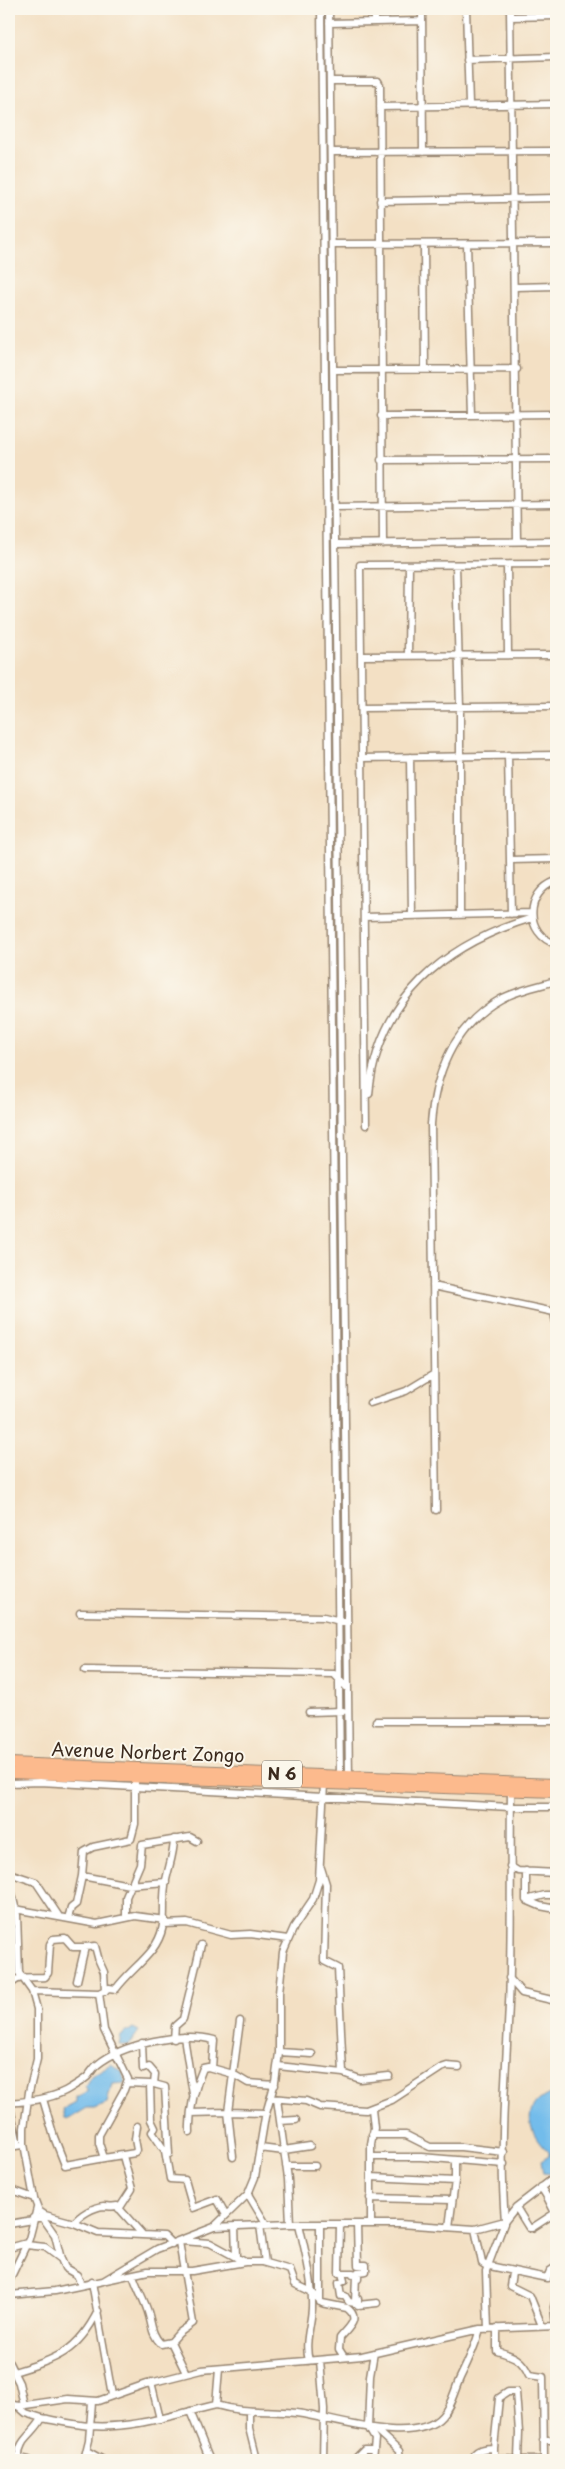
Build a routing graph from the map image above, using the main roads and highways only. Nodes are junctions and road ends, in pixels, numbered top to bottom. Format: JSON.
{"nodes":[{"id":1,"x":9,"y":1763,"type":"edge"},
{"id":2,"x":9,"y":1773,"type":"edge"},
{"id":3,"x":345,"y":1781,"type":"junction"},
{"id":4,"x":556,"y":1784,"type":"edge"},
{"id":5,"x":556,"y":1792,"type":"edge"}],
"edges":[{"from":1,"to":3,"type":"main road","name":"Avenue Norbert Zongo","number":"N 6"},
{"from":2,"to":3,"type":"main road","name":"Avenue Norbert Zongo","number":"N 6"},
{"from":3,"to":4,"type":"main road","name":"Avenue Norbert Zongo","number":"N 6"},
{"from":3,"to":5,"type":"main road","name":"Avenue Norbert Zongo","number":"N 6"}]}
